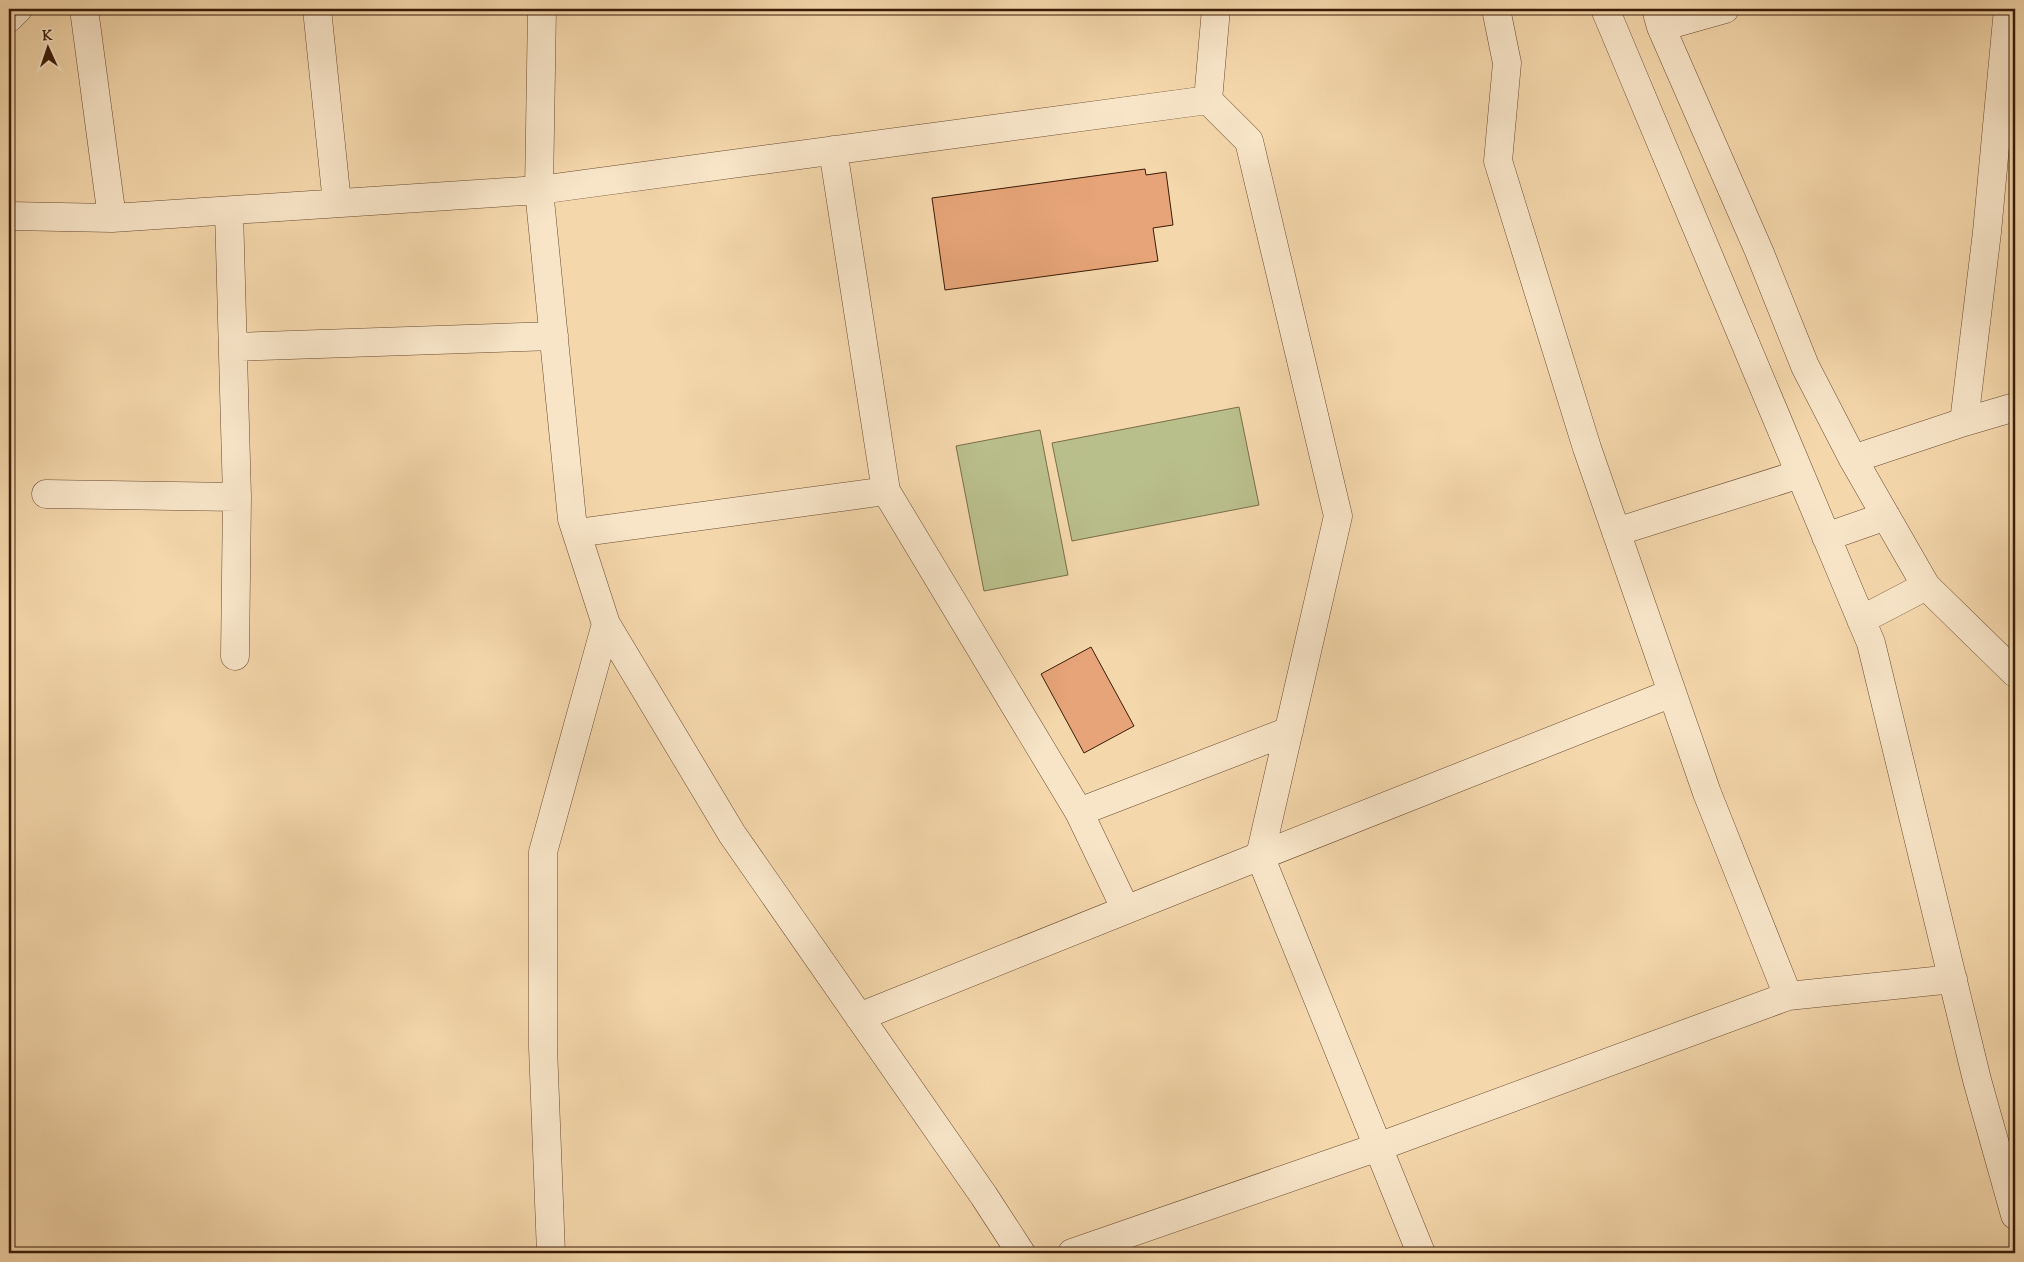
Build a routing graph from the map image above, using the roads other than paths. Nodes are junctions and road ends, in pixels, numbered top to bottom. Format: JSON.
{"nodes":[{"id":1,"x":18,"y":9,"type":"edge"},
{"id":2,"x":84,"y":9,"type":"edge"},
{"id":3,"x":316,"y":9,"type":"edge"},
{"id":4,"x":542,"y":9,"type":"edge"},
{"id":5,"x":1216,"y":9,"type":"edge"},
{"id":6,"x":1496,"y":9,"type":"edge"},
{"id":7,"x":1605,"y":9,"type":"edge"},
{"id":8,"x":1725,"y":9,"type":"edge"},
{"id":9,"x":2008,"y":9,"type":"edge"},
{"id":10,"x":9,"y":18,"type":"edge"},
{"id":11,"x":1658,"y":18,"type":"edge"},
{"id":12,"x":1208,"y":100,"type":"junction"},
{"id":13,"x":833,"y":150,"type":"junction"},
{"id":14,"x":539,"y":190,"type":"junction"},
{"id":15,"x":337,"y":203,"type":"junction"},
{"id":16,"x":229,"y":211,"type":"junction"},
{"id":17,"x":9,"y":216,"type":"edge"},
{"id":18,"x":112,"y":218,"type":"junction"},
{"id":19,"x":554,"y":336,"type":"junction"},
{"id":20,"x":234,"y":347,"type":"junction"},
{"id":21,"x":2015,"y":407,"type":"edge"},
{"id":22,"x":1964,"y":422,"type":"junction"},
{"id":23,"x":1853,"y":459,"type":"junction"},
{"id":24,"x":1800,"y":474,"type":"junction"},
{"id":25,"x":886,"y":491,"type":"junction"},
{"id":26,"x":46,"y":494,"type":"dead end"},
{"id":27,"x":237,"y":497,"type":"junction"},
{"id":28,"x":1886,"y":516,"type":"junction"},
{"id":29,"x":1616,"y":532,"type":"junction"},
{"id":30,"x":577,"y":533,"type":"junction"},
{"id":31,"x":1826,"y":537,"type":"junction"},
{"id":32,"x":1926,"y":586,"type":"junction"},
{"id":33,"x":1861,"y":620,"type":"junction"},
{"id":34,"x":606,"y":624,"type":"junction"},
{"id":35,"x":235,"y":656,"type":"dead end"},
{"id":36,"x":2015,"y":673,"type":"edge"},
{"id":37,"x":1672,"y":693,"type":"junction"},
{"id":38,"x":1289,"y":731,"type":"junction"},
{"id":39,"x":1079,"y":812,"type":"junction"},
{"id":40,"x":1260,"y":856,"type":"junction"},
{"id":41,"x":1126,"y":910,"type":"junction"},
{"id":42,"x":1953,"y":979,"type":"junction"},
{"id":43,"x":1788,"y":996,"type":"junction"},
{"id":44,"x":859,"y":1017,"type":"junction"},
{"id":45,"x":1378,"y":1147,"type":"junction"},
{"id":46,"x":2015,"y":1215,"type":"edge"},
{"id":47,"x":551,"y":1253,"type":"edge"},
{"id":48,"x":1021,"y":1253,"type":"edge"},
{"id":49,"x":1072,"y":1253,"type":"edge"},
{"id":50,"x":1420,"y":1253,"type":"edge"}],
"edges":[{"from":1,"to":10,"type":"street"},
{"from":2,"to":18,"type":"street"},
{"from":3,"to":15,"type":"street"},
{"from":4,"to":14,"type":"street"},
{"from":5,"to":12,"type":"street"},
{"from":6,"to":29,"type":"street"},
{"from":7,"to":24,"type":"street"},
{"from":8,"to":11,"type":"street"},
{"from":9,"to":22,"type":"street"},
{"from":11,"to":23,"type":"street"},
{"from":12,"to":13,"type":"street"},
{"from":12,"to":38,"type":"street"},
{"from":13,"to":14,"type":"street"},
{"from":13,"to":25,"type":"street"},
{"from":14,"to":15,"type":"street"},
{"from":14,"to":19,"type":"street"},
{"from":15,"to":16,"type":"street"},
{"from":16,"to":18,"type":"street"},
{"from":16,"to":20,"type":"street"},
{"from":17,"to":18,"type":"street"},
{"from":19,"to":20,"type":"street"},
{"from":19,"to":30,"type":"street"},
{"from":20,"to":27,"type":"street"},
{"from":21,"to":22,"type":"street"},
{"from":22,"to":23,"type":"street"},
{"from":23,"to":28,"type":"street"},
{"from":24,"to":29,"type":"street"},
{"from":24,"to":31,"type":"street"},
{"from":25,"to":30,"type":"street"},
{"from":25,"to":39,"type":"street"},
{"from":26,"to":27,"type":"street"},
{"from":27,"to":35,"type":"street"},
{"from":28,"to":31,"type":"street"},
{"from":28,"to":32,"type":"street"},
{"from":29,"to":37,"type":"street"},
{"from":30,"to":34,"type":"street"},
{"from":31,"to":33,"type":"street"},
{"from":32,"to":33,"type":"street"},
{"from":32,"to":36,"type":"street"},
{"from":33,"to":42,"type":"street"},
{"from":34,"to":44,"type":"street"},
{"from":34,"to":47,"type":"street"},
{"from":37,"to":40,"type":"street"},
{"from":37,"to":43,"type":"street"},
{"from":38,"to":39,"type":"street"},
{"from":38,"to":40,"type":"street"},
{"from":39,"to":41,"type":"street"},
{"from":40,"to":41,"type":"street"},
{"from":40,"to":45,"type":"street"},
{"from":41,"to":44,"type":"street"},
{"from":42,"to":43,"type":"street"},
{"from":42,"to":46,"type":"street"},
{"from":43,"to":45,"type":"street"},
{"from":44,"to":48,"type":"street"},
{"from":45,"to":49,"type":"street"},
{"from":45,"to":50,"type":"street"}]}
